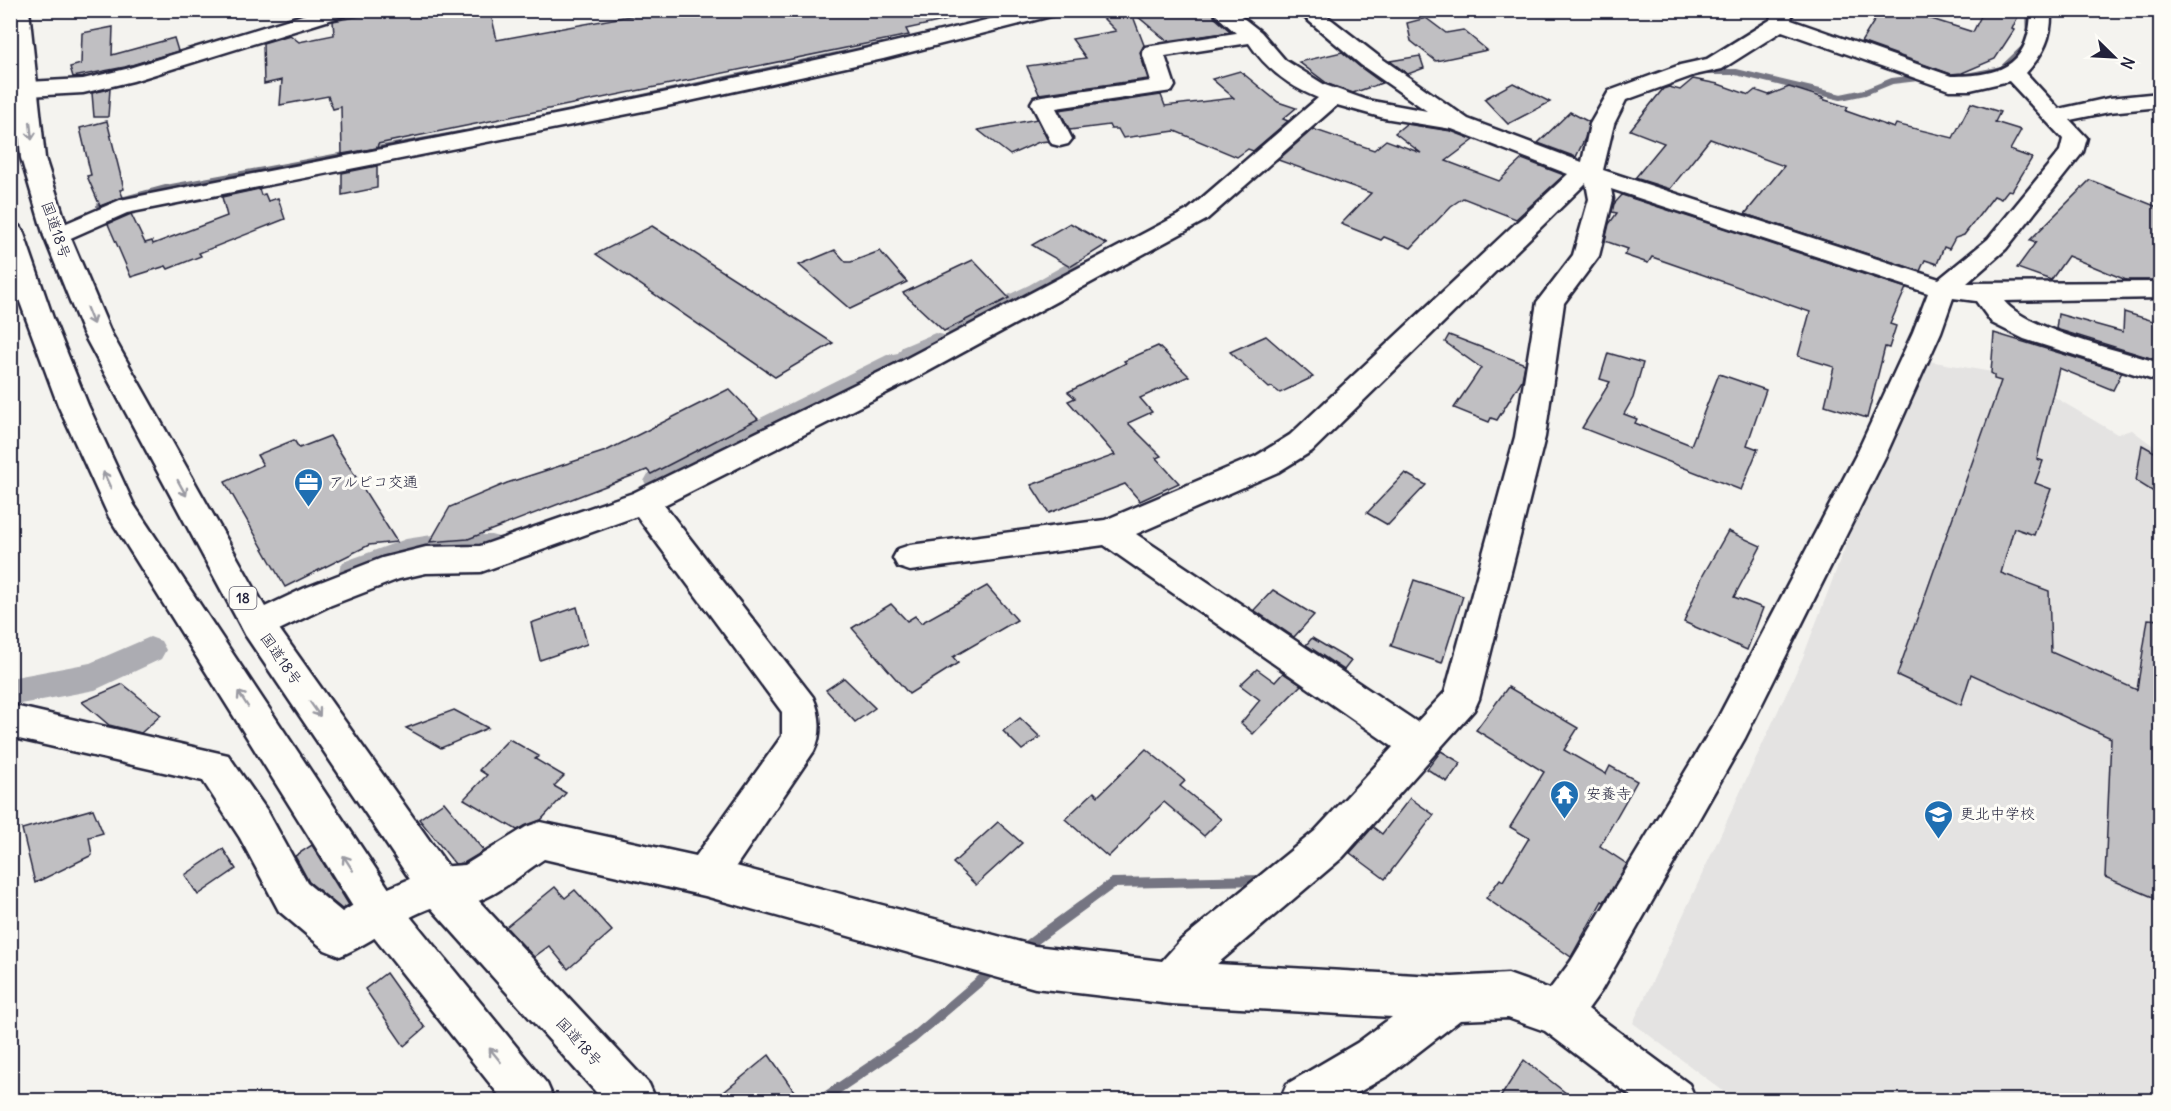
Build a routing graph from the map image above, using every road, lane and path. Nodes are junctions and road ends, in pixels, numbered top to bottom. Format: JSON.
{"nodes":[{"id":1,"x":19,"y":10,"type":"edge"},
{"id":2,"x":342,"y":10,"type":"edge"},
{"id":3,"x":1052,"y":10,"type":"edge"},
{"id":4,"x":1253,"y":10,"type":"edge"},
{"id":5,"x":1306,"y":10,"type":"edge"},
{"id":6,"x":1416,"y":10,"type":"edge"},
{"id":7,"x":1426,"y":10,"type":"edge"},
{"id":8,"x":2041,"y":10,"type":"edge"},
{"id":9,"x":1223,"y":13,"type":"edge"},
{"id":10,"x":1782,"y":17,"type":"edge"},
{"id":11,"x":1254,"y":36,"type":"junction"},
{"id":12,"x":239,"y":43,"type":"junction"},
{"id":13,"x":2014,"y":73,"type":"junction"},
{"id":14,"x":18,"y":90,"type":"edge"},
{"id":15,"x":68,"y":93,"type":"dead end"},
{"id":16,"x":1332,"y":98,"type":"junction"},
{"id":17,"x":2160,"y":100,"type":"edge"},
{"id":18,"x":2054,"y":117,"type":"junction"},
{"id":19,"x":1460,"y":124,"type":"junction"},
{"id":20,"x":1060,"y":139,"type":"dead end"},
{"id":21,"x":1591,"y":174,"type":"junction"},
{"id":22,"x":57,"y":236,"type":"junction"},
{"id":23,"x":11,"y":241,"type":"edge"},
{"id":24,"x":1943,"y":288,"type":"junction"},
{"id":25,"x":2160,"y":290,"type":"edge"},
{"id":26,"x":1984,"y":293,"type":"junction"},
{"id":27,"x":2160,"y":374,"type":"edge"},
{"id":28,"x":644,"y":501,"type":"junction"},
{"id":29,"x":1109,"y":532,"type":"junction"},
{"id":30,"x":910,"y":558,"type":"dead end"},
{"id":31,"x":258,"y":626,"type":"junction"},
{"id":32,"x":10,"y":721,"type":"edge"},
{"id":33,"x":1419,"y":744,"type":"junction"},
{"id":34,"x":705,"y":877,"type":"junction"},
{"id":35,"x":438,"y":885,"type":"junction"},
{"id":36,"x":380,"y":912,"type":"junction"},
{"id":37,"x":1171,"y":983,"type":"junction"},
{"id":38,"x":1452,"y":999,"type":"junction"},
{"id":39,"x":1558,"y":1014,"type":"junction"},
{"id":40,"x":531,"y":1101,"type":"edge"},
{"id":41,"x":633,"y":1101,"type":"edge"},
{"id":42,"x":1303,"y":1101,"type":"edge"},
{"id":43,"x":1673,"y":1101,"type":"edge"}],
"edges":[{"from":1,"to":14,"type":"main road","name":"国道18号","number":"18"},
{"from":2,"to":12,"type":"main road"},
{"from":3,"to":22,"type":"main road"},
{"from":4,"to":9,"type":"main road"},
{"from":5,"to":19,"type":"main road"},
{"from":6,"to":7,"type":"main road"},
{"from":8,"to":13,"type":"main road"},
{"from":9,"to":11,"type":"main road"},
{"from":10,"to":13,"type":"main road"},
{"from":10,"to":21,"type":"main road"},
{"from":11,"to":16,"type":"main road"},
{"from":11,"to":20,"type":"main road"},
{"from":12,"to":14,"type":"main road"},
{"from":12,"to":15,"type":"main road"},
{"from":13,"to":18,"type":"main road"},
{"from":14,"to":22,"type":"main road","name":"国道18号","number":"18","one_way":true},
{"from":16,"to":19,"type":"main road"},
{"from":16,"to":28,"type":"main road"},
{"from":17,"to":18,"type":"main road"},
{"from":18,"to":24,"type":"main road"},
{"from":19,"to":21,"type":"main road"},
{"from":21,"to":24,"type":"main road"},
{"from":21,"to":29,"type":"main road"},
{"from":21,"to":33,"type":"main road"},
{"from":22,"to":31,"type":"main road","name":"国道18号","number":"18","one_way":true},
{"from":36,"to":23,"type":"main road","one_way":true},
{"from":24,"to":26,"type":"main road"},
{"from":24,"to":39,"type":"main road"},
{"from":25,"to":26,"type":"main road"},
{"from":26,"to":27,"type":"main road"},
{"from":28,"to":31,"type":"main road"},
{"from":28,"to":34,"type":"main road"},
{"from":29,"to":30,"type":"main road"},
{"from":29,"to":33,"type":"main road"},
{"from":31,"to":35,"type":"main road","name":"国道18号","number":"18","one_way":true},
{"from":32,"to":36,"type":"main road"},
{"from":33,"to":37,"type":"main road"},
{"from":34,"to":35,"type":"main road"},
{"from":34,"to":37,"type":"main road"},
{"from":35,"to":36,"type":"main road"},
{"from":35,"to":41,"type":"main road","name":"国道18号","number":"18"},
{"from":40,"to":36,"type":"main road","one_way":true},
{"from":37,"to":38,"type":"main road"},
{"from":38,"to":39,"type":"main road"},
{"from":38,"to":42,"type":"main road"},
{"from":39,"to":43,"type":"main road"}]}
